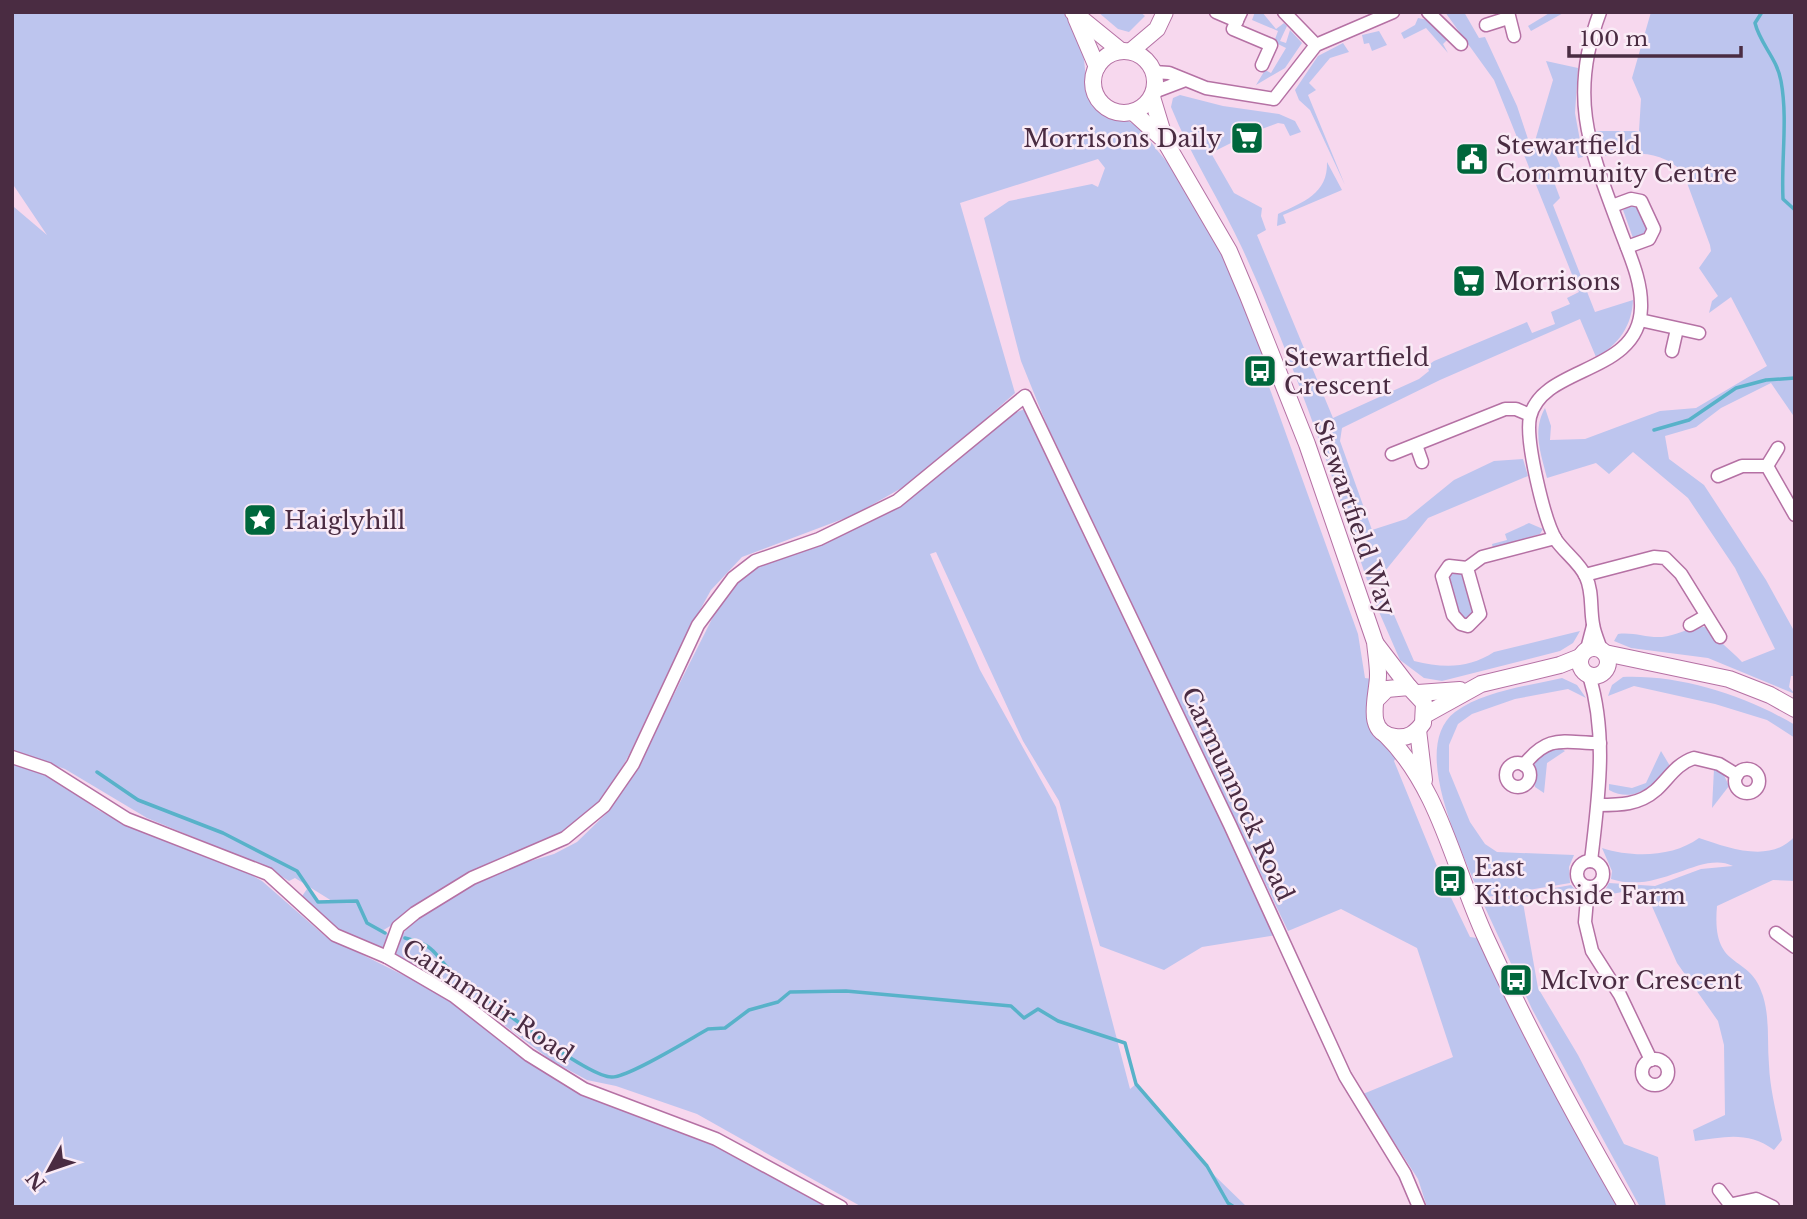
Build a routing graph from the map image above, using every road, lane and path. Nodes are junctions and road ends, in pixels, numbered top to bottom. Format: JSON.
{"nodes":[{"id":1,"x":1073,"y":12,"type":"edge"},
{"id":2,"x":1165,"y":12,"type":"edge"},
{"id":3,"x":1216,"y":12,"type":"edge"},
{"id":4,"x":1284,"y":12,"type":"edge"},
{"id":5,"x":1393,"y":12,"type":"edge"},
{"id":6,"x":1428,"y":12,"type":"edge"},
{"id":7,"x":1600,"y":12,"type":"edge"},
{"id":8,"x":1508,"y":15,"type":"edge"},
{"id":9,"x":1239,"y":17,"type":"edge"},
{"id":10,"x":1486,"y":25,"type":"dead end"},
{"id":11,"x":1157,"y":29,"type":"junction"},
{"id":12,"x":1514,"y":36,"type":"dead end"},
{"id":13,"x":1461,"y":44,"type":"dead end"},
{"id":14,"x":1316,"y":45,"type":"junction"},
{"id":15,"x":1126,"y":51,"type":"junction"},
{"id":16,"x":1262,"y":65,"type":"dead end"},
{"id":17,"x":1097,"y":67,"type":"junction"},
{"id":18,"x":1152,"y":68,"type":"junction"},
{"id":19,"x":1183,"y":81,"type":"junction"},
{"id":20,"x":1153,"y":95,"type":"junction"},
{"id":21,"x":1133,"y":112,"type":"junction"},
{"id":22,"x":1166,"y":143,"type":"junction"},
{"id":23,"x":1612,"y":206,"type":"junction"},
{"id":24,"x":1627,"y":247,"type":"junction"},
{"id":25,"x":1640,"y":320,"type":"junction"},
{"id":26,"x":1677,"y":329,"type":"junction"},
{"id":27,"x":1699,"y":333,"type":"dead end"},
{"id":28,"x":1672,"y":351,"type":"dead end"},
{"id":29,"x":1530,"y":415,"type":"junction"},
{"id":30,"x":1416,"y":445,"type":"junction"},
{"id":31,"x":1778,"y":448,"type":"dead end"},
{"id":32,"x":1392,"y":454,"type":"dead end"},
{"id":33,"x":1422,"y":462,"type":"dead end"},
{"id":34,"x":1767,"y":466,"type":"junction"},
{"id":35,"x":1718,"y":476,"type":"dead end"},
{"id":36,"x":1795,"y":515,"type":"edge"},
{"id":37,"x":1555,"y":538,"type":"junction"},
{"id":38,"x":1467,"y":568,"type":"junction"},
{"id":39,"x":1585,"y":575,"type":"junction"},
{"id":40,"x":1706,"y":616,"type":"junction"},
{"id":41,"x":1690,"y":625,"type":"dead end"},
{"id":42,"x":1720,"y":637,"type":"dead end"},
{"id":43,"x":1375,"y":642,"type":"junction"},
{"id":44,"x":1594,"y":662,"type":"junction"},
{"id":45,"x":1414,"y":690,"type":"junction"},
{"id":46,"x":1466,"y":690,"type":"junction"},
{"id":47,"x":1376,"y":700,"type":"junction"},
{"id":48,"x":1795,"y":709,"type":"edge"},
{"id":49,"x":1425,"y":715,"type":"junction"},
{"id":50,"x":1418,"y":730,"type":"junction"},
{"id":51,"x":1383,"y":732,"type":"junction"},
{"id":52,"x":1600,"y":743,"type":"junction"},
{"id":53,"x":12,"y":757,"type":"edge"},
{"id":54,"x":1524,"y":765,"type":"dead end"},
{"id":55,"x":1737,"y":775,"type":"dead end"},
{"id":56,"x":1425,"y":787,"type":"junction"},
{"id":57,"x":1598,"y":805,"type":"junction"},
{"id":58,"x":1776,"y":933,"type":"dead end"},
{"id":59,"x":1794,"y":944,"type":"edge"},
{"id":60,"x":387,"y":957,"type":"junction"},
{"id":61,"x":1651,"y":1059,"type":"dead end"},
{"id":62,"x":1718,"y":1190,"type":"dead end"},
{"id":63,"x":1732,"y":1205,"type":"edge"},
{"id":64,"x":841,"y":1207,"type":"edge"},
{"id":65,"x":1419,"y":1207,"type":"edge"},
{"id":66,"x":1627,"y":1207,"type":"edge"},
{"id":67,"x":1773,"y":1207,"type":"edge"}],
"edges":[{"from":1,"to":15,"type":"street"},
{"from":1,"to":17,"type":"street"},
{"from":2,"to":11,"type":"street"},
{"from":3,"to":9,"type":"street"},
{"from":4,"to":14,"type":"street"},
{"from":5,"to":14,"type":"street"},
{"from":6,"to":13,"type":"street"},
{"from":7,"to":23,"type":"street"},
{"from":8,"to":10,"type":"street"},
{"from":8,"to":12,"type":"street"},
{"from":9,"to":16,"type":"street"},
{"from":11,"to":15,"type":"street"},
{"from":11,"to":18,"type":"street"},
{"from":14,"to":19,"type":"street"},
{"from":15,"to":17,"type":"street"},
{"from":15,"to":18,"type":"street"},
{"from":17,"to":21,"type":"street"},
{"from":18,"to":19,"type":"street"},
{"from":18,"to":20,"type":"street"},
{"from":19,"to":20,"type":"street"},
{"from":20,"to":21,"type":"street"},
{"from":20,"to":22,"type":"street","name":"Stewartfield Way"},
{"from":21,"to":22,"type":"street","name":"Stewartfield Way"},
{"from":22,"to":43,"type":"street","name":"Stewartfield Way"},
{"from":23,"to":24,"type":"street"},
{"from":23,"to":24,"type":"street"},
{"from":24,"to":25,"type":"street"},
{"from":25,"to":26,"type":"street"},
{"from":25,"to":29,"type":"street"},
{"from":26,"to":27,"type":"street"},
{"from":26,"to":28,"type":"street"},
{"from":29,"to":30,"type":"street"},
{"from":29,"to":37,"type":"street"},
{"from":30,"to":32,"type":"street"},
{"from":30,"to":33,"type":"street"},
{"from":31,"to":34,"type":"street"},
{"from":34,"to":35,"type":"street"},
{"from":34,"to":36,"type":"street"},
{"from":37,"to":38,"type":"street"},
{"from":37,"to":39,"type":"street"},
{"from":38,"to":38,"type":"street"},
{"from":39,"to":40,"type":"street"},
{"from":39,"to":44,"type":"street"},
{"from":40,"to":41,"type":"street"},
{"from":40,"to":42,"type":"street"},
{"from":43,"to":45,"type":"street","name":"Stewartfield Way"},
{"from":43,"to":47,"type":"street","name":"Stewartfield Way"},
{"from":44,"to":46,"type":"street"},
{"from":44,"to":48,"type":"street"},
{"from":44,"to":52,"type":"street"},
{"from":45,"to":46,"type":"street"},
{"from":45,"to":47,"type":"street"},
{"from":45,"to":49,"type":"street"},
{"from":46,"to":49,"type":"street"},
{"from":47,"to":51,"type":"street"},
{"from":49,"to":50,"type":"street"},
{"from":50,"to":51,"type":"street"},
{"from":50,"to":56,"type":"street"},
{"from":51,"to":56,"type":"street"},
{"from":52,"to":54,"type":"street"},
{"from":52,"to":57,"type":"street"},
{"from":53,"to":60,"type":"street","name":"Cairnmuir Road"},
{"from":55,"to":57,"type":"street"},
{"from":56,"to":66,"type":"street"},
{"from":57,"to":61,"type":"street"},
{"from":58,"to":59,"type":"street"},
{"from":60,"to":64,"type":"street","name":"Cairnmuir Road"},
{"from":60,"to":65,"type":"street","name":"Carmunnock Road"},
{"from":62,"to":63,"type":"street"},
{"from":63,"to":67,"type":"street"}]}
